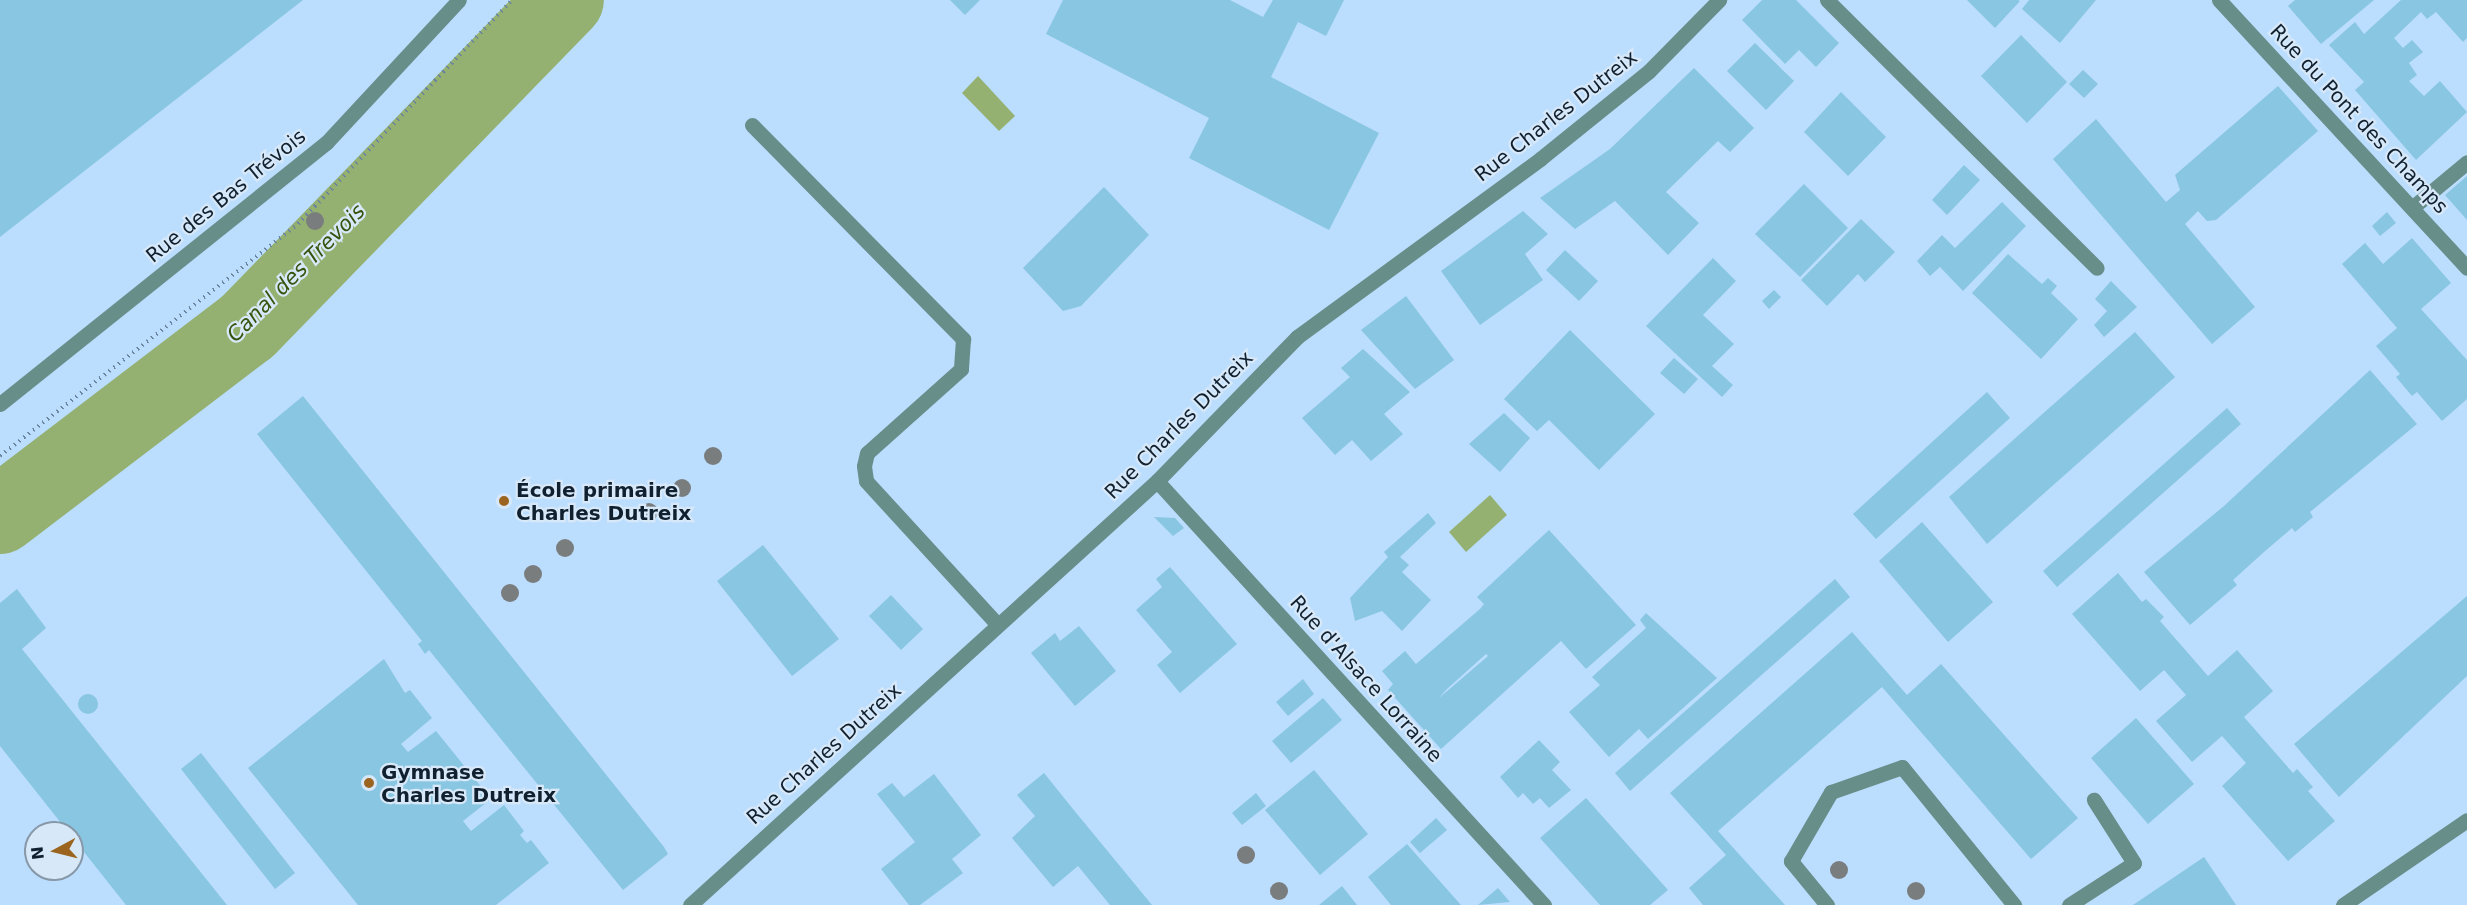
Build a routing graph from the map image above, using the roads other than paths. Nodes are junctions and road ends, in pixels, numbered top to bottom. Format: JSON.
{"nodes":[{"id":1,"x":459,"y":0,"type":"edge"},
{"id":2,"x":1719,"y":0,"type":"edge"},
{"id":3,"x":1827,"y":0,"type":"edge"},
{"id":4,"x":2219,"y":0,"type":"edge"},
{"id":5,"x":752,"y":125,"type":"dead end"},
{"id":6,"x":2467,"y":162,"type":"edge"},
{"id":7,"x":2413,"y":207,"type":"junction"},
{"id":8,"x":2097,"y":268,"type":"dead end"},
{"id":9,"x":2467,"y":268,"type":"edge"},
{"id":10,"x":0,"y":404,"type":"edge"},
{"id":11,"x":1157,"y":481,"type":"junction"},
{"id":12,"x":998,"y":625,"type":"junction"},
{"id":13,"x":2094,"y":800,"type":"dead end"},
{"id":14,"x":2467,"y":820,"type":"edge"},
{"id":15,"x":690,"y":905,"type":"edge"},
{"id":16,"x":1544,"y":905,"type":"edge"},
{"id":17,"x":1827,"y":905,"type":"edge"},
{"id":18,"x":2014,"y":905,"type":"edge"},
{"id":19,"x":2069,"y":905,"type":"edge"},
{"id":20,"x":2343,"y":905,"type":"edge"}],
"edges":[{"from":1,"to":10,"type":"street","name":"Rue des Bas Trévois"},
{"from":2,"to":11,"type":"street","name":"Rue Charles Dutreix"},
{"from":3,"to":8,"type":"street"},
{"from":4,"to":7,"type":"street","name":"Rue du Pont des Champs"},
{"from":5,"to":12,"type":"street"},
{"from":6,"to":7,"type":"street"},
{"from":7,"to":9,"type":"street","name":"Rue du Pont des Champs"},
{"from":11,"to":12,"type":"street","name":"Rue Charles Dutreix"},
{"from":11,"to":16,"type":"street","name":"Rue d'Alsace Lorraine"},
{"from":12,"to":15,"type":"street","name":"Rue Charles Dutreix"},
{"from":13,"to":19,"type":"street"},
{"from":14,"to":20,"type":"street"},
{"from":17,"to":18,"type":"street"}]}
